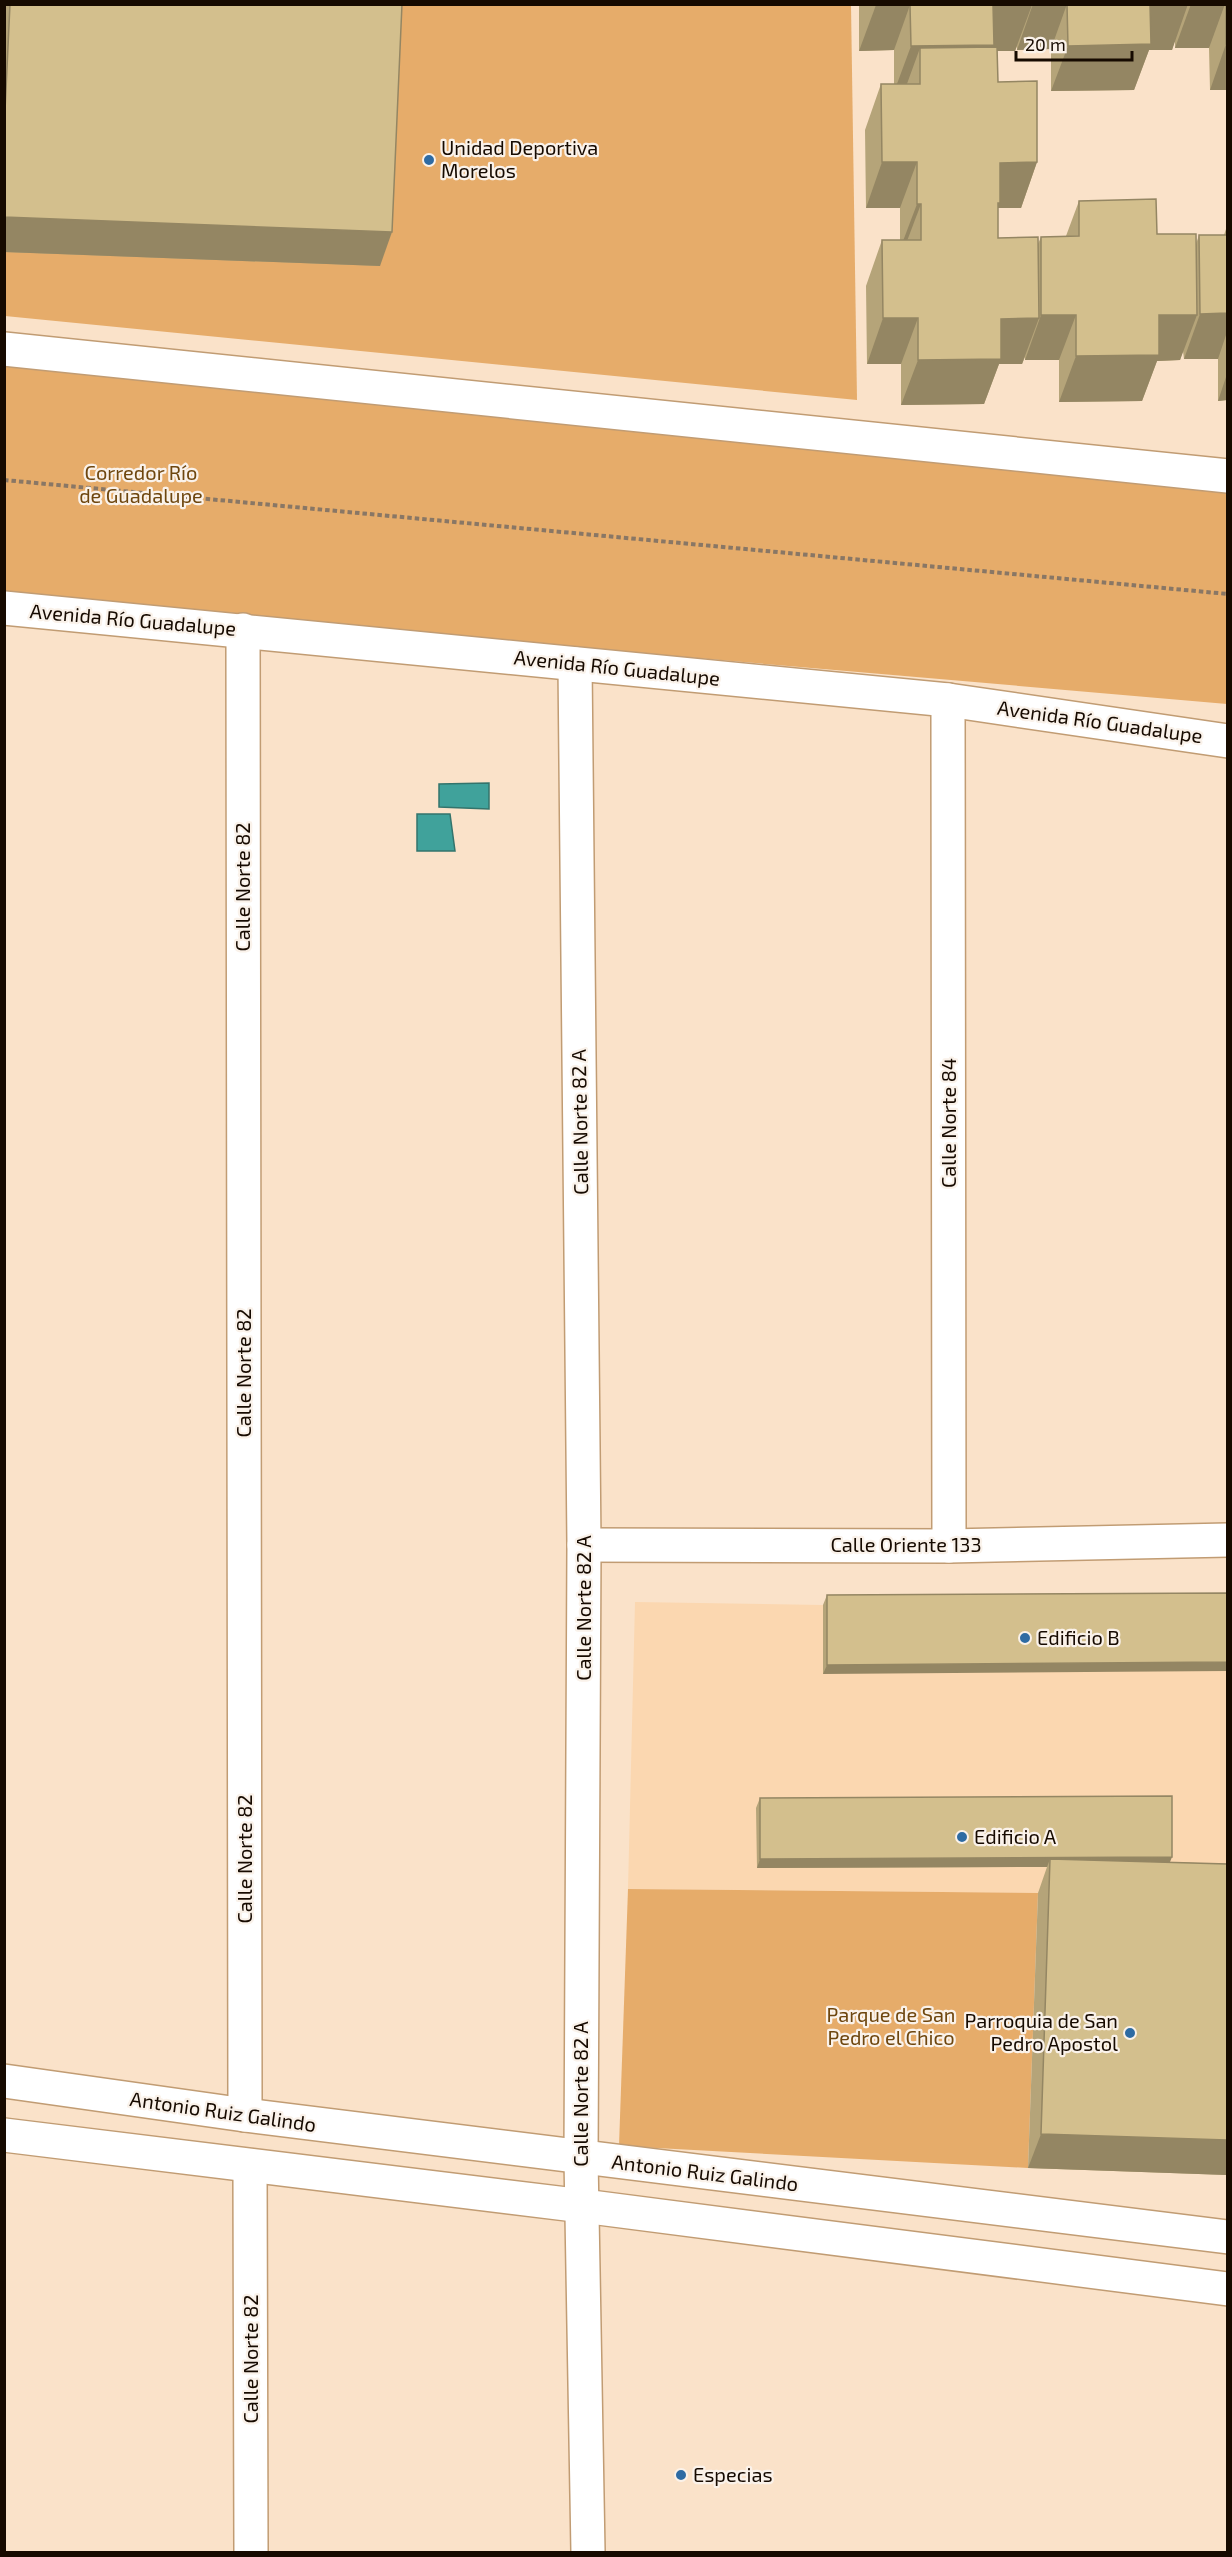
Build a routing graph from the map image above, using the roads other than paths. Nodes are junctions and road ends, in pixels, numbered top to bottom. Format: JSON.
{"nodes":[{"id":1,"x":4,"y":349,"type":"edge"},
{"id":2,"x":1227,"y":476,"type":"edge"},
{"id":3,"x":4,"y":608,"type":"edge"},
{"id":4,"x":243,"y":630,"type":"junction"},
{"id":5,"x":575,"y":664,"type":"junction"},
{"id":6,"x":948,"y":700,"type":"junction"},
{"id":7,"x":1227,"y":741,"type":"edge"},
{"id":8,"x":1227,"y":1540,"type":"edge"},
{"id":9,"x":584,"y":1545,"type":"junction"},
{"id":10,"x":949,"y":1546,"type":"junction"},
{"id":11,"x":4,"y":2081,"type":"edge"},
{"id":12,"x":245,"y":2115,"type":"junction"},
{"id":13,"x":4,"y":2135,"type":"edge"},
{"id":14,"x":581,"y":2158,"type":"junction"},
{"id":15,"x":250,"y":2166,"type":"junction"},
{"id":16,"x":583,"y":2206,"type":"junction"},
{"id":17,"x":1227,"y":2237,"type":"edge"},
{"id":18,"x":1227,"y":2289,"type":"edge"},
{"id":19,"x":251,"y":2553,"type":"edge"},
{"id":20,"x":588,"y":2553,"type":"edge"}],
"edges":[{"from":1,"to":2,"type":"street"},
{"from":3,"to":4,"type":"street","name":"Avenida Río Guadalupe"},
{"from":4,"to":5,"type":"street","name":"Avenida Río Guadalupe"},
{"from":4,"to":12,"type":"street","name":"Calle Norte 82"},
{"from":5,"to":6,"type":"street","name":"Avenida Río Guadalupe"},
{"from":5,"to":9,"type":"street","name":"Calle Norte 82 A"},
{"from":6,"to":7,"type":"street","name":"Avenida Río Guadalupe"},
{"from":6,"to":10,"type":"street","name":"Calle Norte 84"},
{"from":8,"to":10,"type":"street","name":"Calle Oriente 133"},
{"from":9,"to":10,"type":"street","name":"Calle Oriente 133"},
{"from":9,"to":14,"type":"street","name":"Calle Norte 82 A"},
{"from":11,"to":12,"type":"street","name":"Antonio Ruiz Galindo"},
{"from":12,"to":14,"type":"street","name":"Antonio Ruiz Galindo"},
{"from":13,"to":15,"type":"street"},
{"from":14,"to":16,"type":"street","name":"Calle Norte 82 A"},
{"from":14,"to":17,"type":"street","name":"Antonio Ruiz Galindo"},
{"from":15,"to":16,"type":"street"},
{"from":15,"to":19,"type":"street","name":"Calle Norte 82"},
{"from":16,"to":18,"type":"street"},
{"from":16,"to":20,"type":"street","name":"Calle Norte 82 A"}]}
